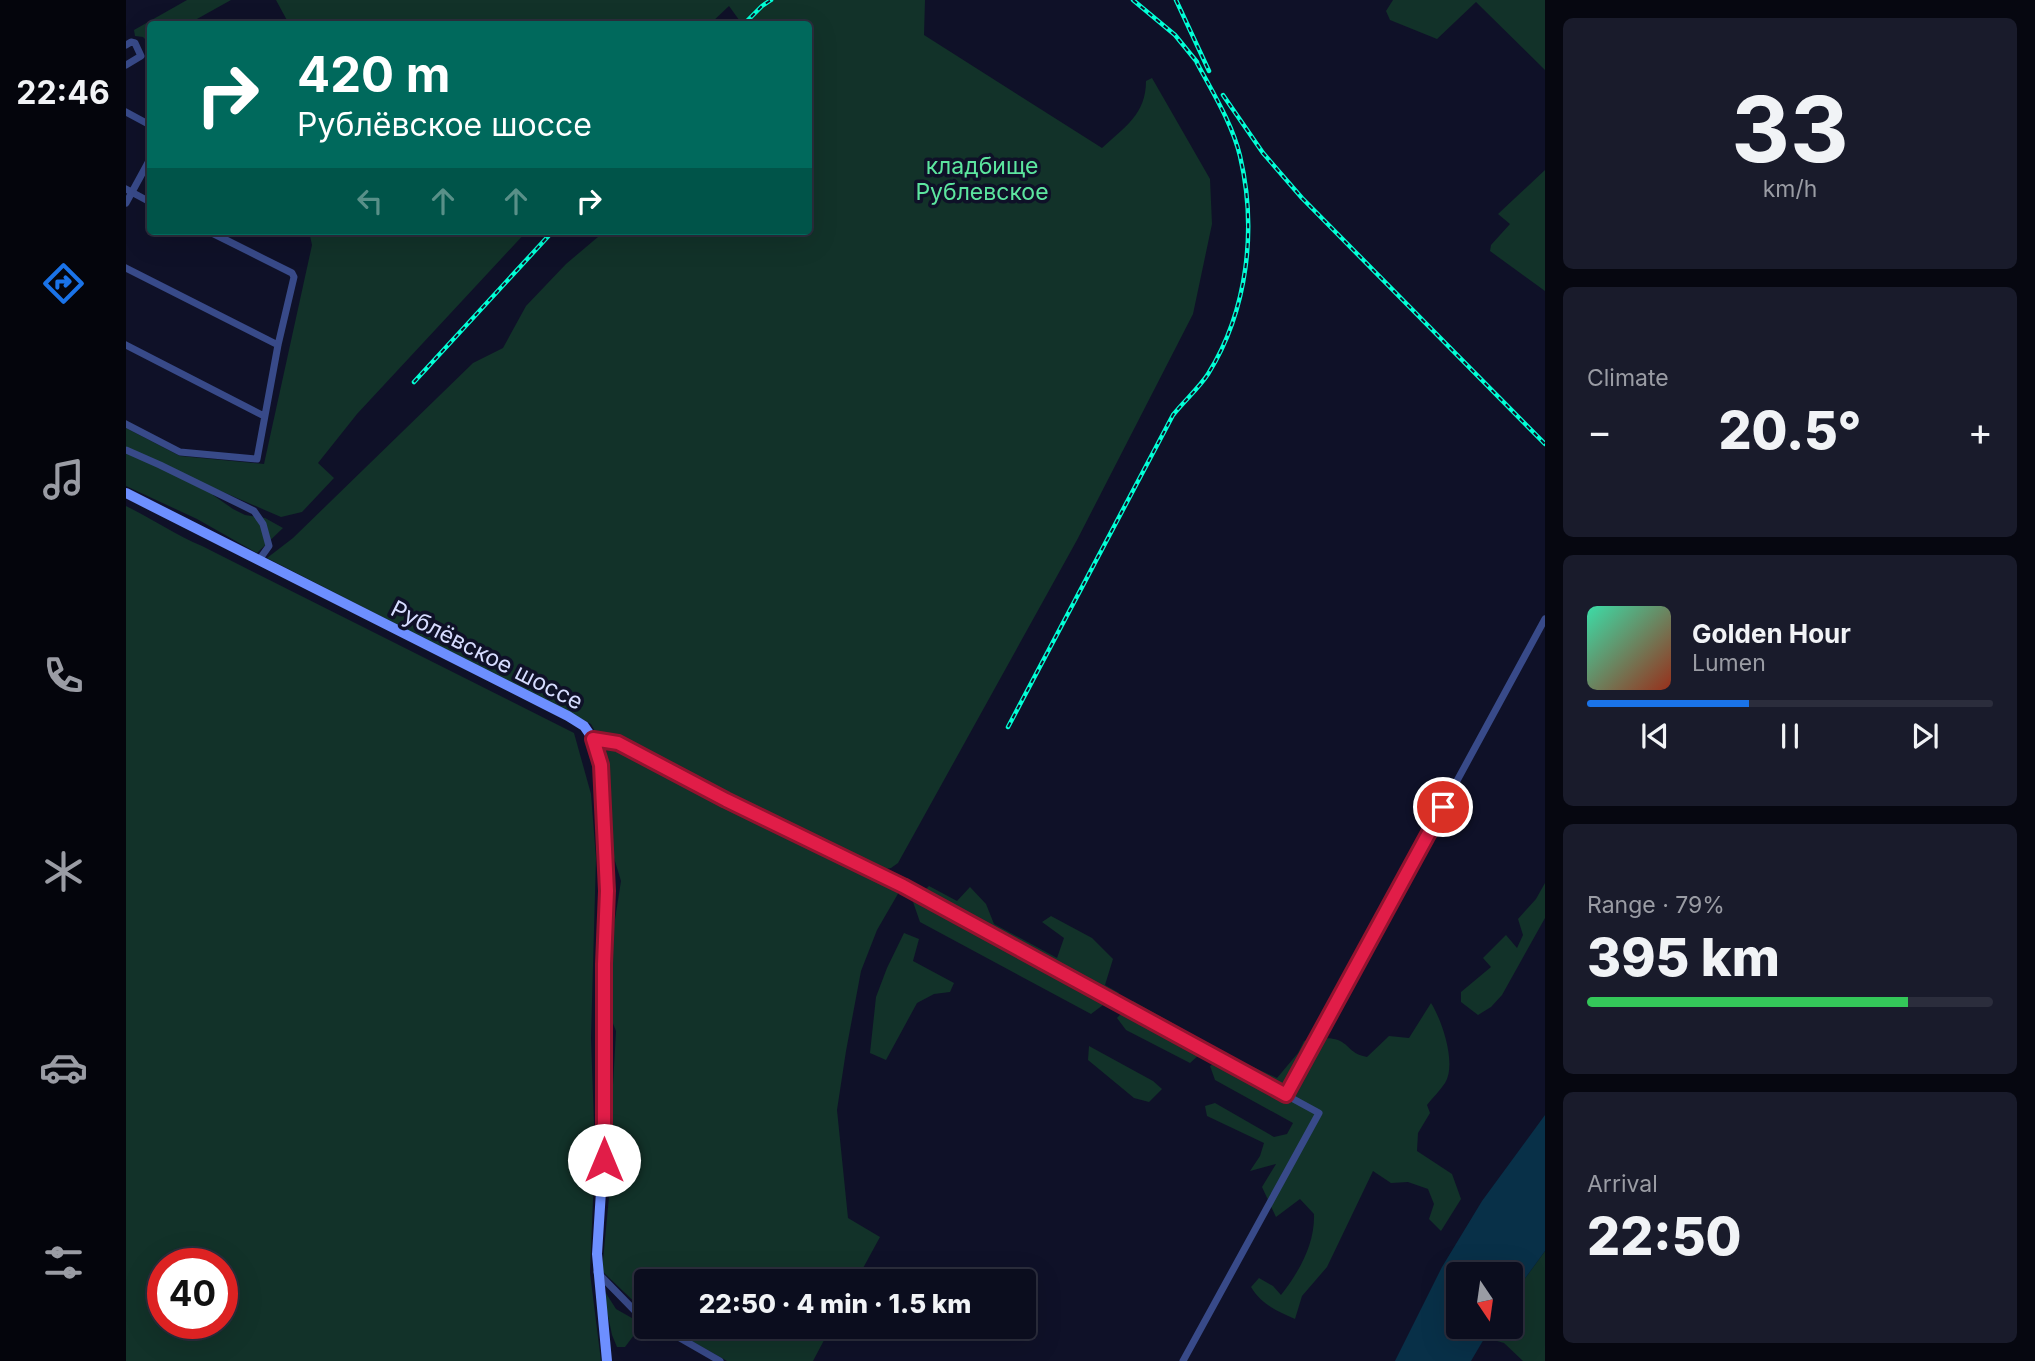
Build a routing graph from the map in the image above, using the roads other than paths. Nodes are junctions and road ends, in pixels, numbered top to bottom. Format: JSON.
{"nodes":[{"id":1,"x":126,"y":45,"type":"edge"},
{"id":2,"x":126,"y":65,"type":"edge"},
{"id":3,"x":126,"y":112,"type":"edge"},
{"id":4,"x":147,"y":123,"type":"edge"},
{"id":5,"x":147,"y":164,"type":"edge"},
{"id":6,"x":129,"y":191,"type":"edge"},
{"id":7,"x":147,"y":200,"type":"edge"},
{"id":8,"x":126,"y":203,"type":"edge"},
{"id":9,"x":216,"y":235,"type":"edge"},
{"id":10,"x":126,"y":268,"type":"edge"},
{"id":11,"x":126,"y":345,"type":"edge"},
{"id":12,"x":278,"y":345,"type":"junction"},
{"id":13,"x":264,"y":416,"type":"junction"},
{"id":14,"x":126,"y":424,"type":"edge"},
{"id":15,"x":126,"y":450,"type":"edge"},
{"id":16,"x":126,"y":493,"type":"edge"},
{"id":17,"x":259,"y":560,"type":"junction"},
{"id":18,"x":1545,"y":619,"type":"edge"},
{"id":19,"x":593,"y":739,"type":"junction"},
{"id":20,"x":1286,"y":1095,"type":"junction"},
{"id":21,"x":597,"y":1272,"type":"junction"},
{"id":22,"x":634,"y":1310,"type":"edge"},
{"id":23,"x":682,"y":1339,"type":"edge"},
{"id":24,"x":1186,"y":1360,"type":"edge"},
{"id":25,"x":607,"y":1361,"type":"edge"},
{"id":26,"x":720,"y":1361,"type":"edge"}],
"edges":[{"from":1,"to":2,"type":"street"},
{"from":3,"to":4,"type":"street"},
{"from":5,"to":6,"type":"street"},
{"from":6,"to":7,"type":"street"},
{"from":6,"to":8,"type":"street"},
{"from":9,"to":12,"type":"street"},
{"from":10,"to":12,"type":"street"},
{"from":11,"to":13,"type":"street"},
{"from":12,"to":13,"type":"street"},
{"from":13,"to":14,"type":"street"},
{"from":15,"to":17,"type":"street"},
{"from":16,"to":17,"type":"street","name":"Рублёвское шоссе"},
{"from":17,"to":19,"type":"street","name":"Рублёвское шоссе"},
{"from":18,"to":20,"type":"street"},
{"from":19,"to":20,"type":"street","name":"Рублёвское шоссе"},
{"from":19,"to":21,"type":"street"},
{"from":20,"to":24,"type":"street","name":"Рублёвское шоссе"},
{"from":21,"to":22,"type":"street"},
{"from":21,"to":25,"type":"street"},
{"from":23,"to":26,"type":"street"}]}
